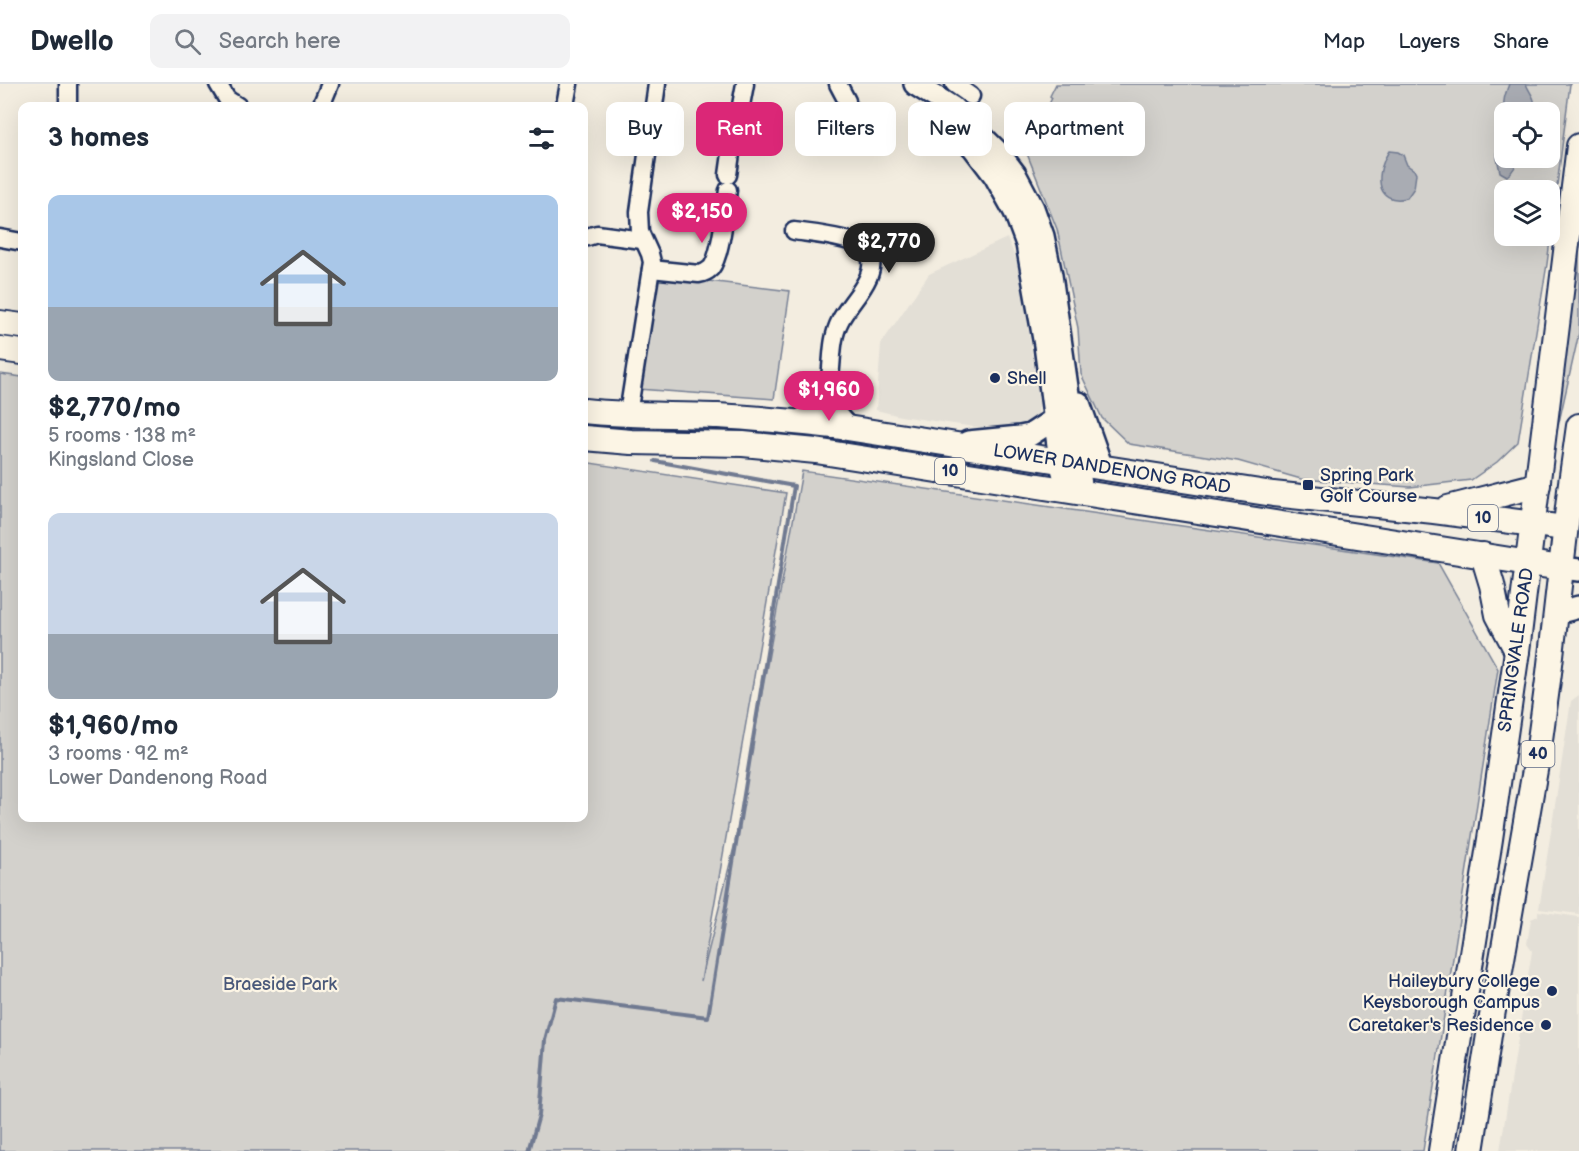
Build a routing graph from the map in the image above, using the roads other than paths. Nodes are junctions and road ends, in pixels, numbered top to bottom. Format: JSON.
{"nodes":[{"id":1,"x":68,"y":84,"type":"edge"},
{"id":2,"x":218,"y":84,"type":"edge"},
{"id":3,"x":330,"y":84,"type":"edge"},
{"id":4,"x":569,"y":84,"type":"edge"},
{"id":5,"x":657,"y":84,"type":"edge"},
{"id":6,"x":745,"y":84,"type":"edge"},
{"id":7,"x":838,"y":84,"type":"edge"},
{"id":8,"x":915,"y":84,"type":"edge"},
{"id":9,"x":954,"y":84,"type":"edge"},
{"id":10,"x":970,"y":96,"type":"dead end"},
{"id":11,"x":68,"y":102,"type":"edge"},
{"id":12,"x":232,"y":102,"type":"edge"},
{"id":13,"x":323,"y":102,"type":"edge"},
{"id":14,"x":566,"y":102,"type":"edge"},
{"id":15,"x":847,"y":102,"type":"edge"},
{"id":16,"x":1579,"y":147,"type":"edge"},
{"id":17,"x":794,"y":231,"type":"dead end"},
{"id":18,"x":588,"y":236,"type":"edge"},
{"id":19,"x":0,"y":238,"type":"edge"},
{"id":20,"x":642,"y":240,"type":"junction"},
{"id":21,"x":18,"y":241,"type":"edge"},
{"id":22,"x":651,"y":270,"type":"junction"},
{"id":23,"x":0,"y":323,"type":"edge"},
{"id":24,"x":18,"y":325,"type":"edge"},
{"id":25,"x":0,"y":349,"type":"edge"},
{"id":26,"x":18,"y":351,"type":"edge"},
{"id":27,"x":1064,"y":366,"type":"junction"},
{"id":28,"x":829,"y":386,"type":"junction"},
{"id":29,"x":588,"y":411,"type":"edge"},
{"id":30,"x":628,"y":414,"type":"junction"},
{"id":31,"x":1053,"y":420,"type":"junction"},
{"id":32,"x":790,"y":421,"type":"junction"},
{"id":33,"x":1579,"y":427,"type":"edge"},
{"id":34,"x":851,"y":429,"type":"junction"},
{"id":35,"x":588,"y":438,"type":"edge"},
{"id":36,"x":949,"y":444,"type":"junction"},
{"id":37,"x":1069,"y":463,"type":"junction"},
{"id":38,"x":1102,"y":468,"type":"junction"},
{"id":39,"x":1538,"y":485,"type":"junction"},
{"id":40,"x":1075,"y":491,"type":"junction"},
{"id":41,"x":1434,"y":511,"type":"junction"},
{"id":42,"x":1533,"y":524,"type":"junction"},
{"id":43,"x":1572,"y":529,"type":"edge"},
{"id":44,"x":1483,"y":555,"type":"junction"},
{"id":45,"x":1528,"y":562,"type":"junction"},
{"id":46,"x":1570,"y":569,"type":"edge"},
{"id":47,"x":1568,"y":610,"type":"edge"},
{"id":48,"x":1517,"y":651,"type":"junction"},
{"id":49,"x":1441,"y":1151,"type":"edge"},
{"id":50,"x":1471,"y":1151,"type":"edge"}],
"edges":[{"from":1,"to":11,"type":"street"},
{"from":2,"to":12,"type":"street"},
{"from":3,"to":13,"type":"street"},
{"from":4,"to":14,"type":"street"},
{"from":5,"to":20,"type":"street"},
{"from":6,"to":22,"type":"street"},
{"from":7,"to":15,"type":"street"},
{"from":8,"to":27,"type":"main road"},
{"from":8,"to":31,"type":"main road"},
{"from":9,"to":10,"type":"street"},
{"from":16,"to":39,"type":"highway","name":"SPRINGVALE ROAD","number":"40"},
{"from":17,"to":28,"type":"street"},
{"from":18,"to":20,"type":"street"},
{"from":19,"to":21,"type":"street"},
{"from":20,"to":22,"type":"street"},
{"from":22,"to":30,"type":"street"},
{"from":23,"to":24,"type":"highway"},
{"from":25,"to":26,"type":"highway"},
{"from":27,"to":37,"type":"main road"},
{"from":27,"to":38,"type":"main road"},
{"from":28,"to":32,"type":"street"},
{"from":28,"to":34,"type":"street"},
{"from":29,"to":30,"type":"highway","name":"LOWER DANDENONG ROAD","number":"10"},
{"from":30,"to":32,"type":"highway","name":"LOWER DANDENONG ROAD","number":"10"},
{"from":31,"to":36,"type":"main road"},
{"from":31,"to":37,"type":"main road"},
{"from":32,"to":34,"type":"highway","name":"LOWER DANDENONG ROAD","number":"10"},
{"from":33,"to":43,"type":"highway","name":"SPRINGVALE ROAD","number":"40"},
{"from":34,"to":36,"type":"highway","name":"LOWER DANDENONG ROAD","number":"10"},
{"from":35,"to":40,"type":"highway","name":"LOWER DANDENONG ROAD","number":"10"},
{"from":36,"to":37,"type":"highway","name":"LOWER DANDENONG ROAD","number":"10"},
{"from":37,"to":38,"type":"highway","name":"LOWER DANDENONG ROAD","number":"10"},
{"from":37,"to":40,"type":"main road"},
{"from":38,"to":41,"type":"highway","name":"LOWER DANDENONG ROAD","number":"10"},
{"from":39,"to":41,"type":"highway"},
{"from":39,"to":42,"type":"highway","name":"SPRINGVALE ROAD","number":"40"},
{"from":40,"to":44,"type":"highway","name":"LOWER DANDENONG ROAD","number":"10"},
{"from":41,"to":42,"type":"highway","name":"LOWER DANDENONG ROAD","number":"10"},
{"from":42,"to":43,"type":"highway","number":"10"},
{"from":42,"to":45,"type":"highway","name":"SPRINGVALE ROAD","number":"40"},
{"from":43,"to":46,"type":"highway","name":"SPRINGVALE ROAD","number":"40"},
{"from":44,"to":45,"type":"highway","name":"LOWER DANDENONG ROAD","number":"10"},
{"from":44,"to":48,"type":"highway"},
{"from":45,"to":46,"type":"highway","number":"10"},
{"from":45,"to":48,"type":"highway","name":"SPRINGVALE ROAD","number":"40"},
{"from":46,"to":47,"type":"highway","name":"SPRINGVALE ROAD","number":"40"},
{"from":47,"to":50,"type":"highway","name":"SPRINGVALE ROAD","number":"40"},
{"from":48,"to":49,"type":"highway","name":"SPRINGVALE ROAD","number":"40"}]}
